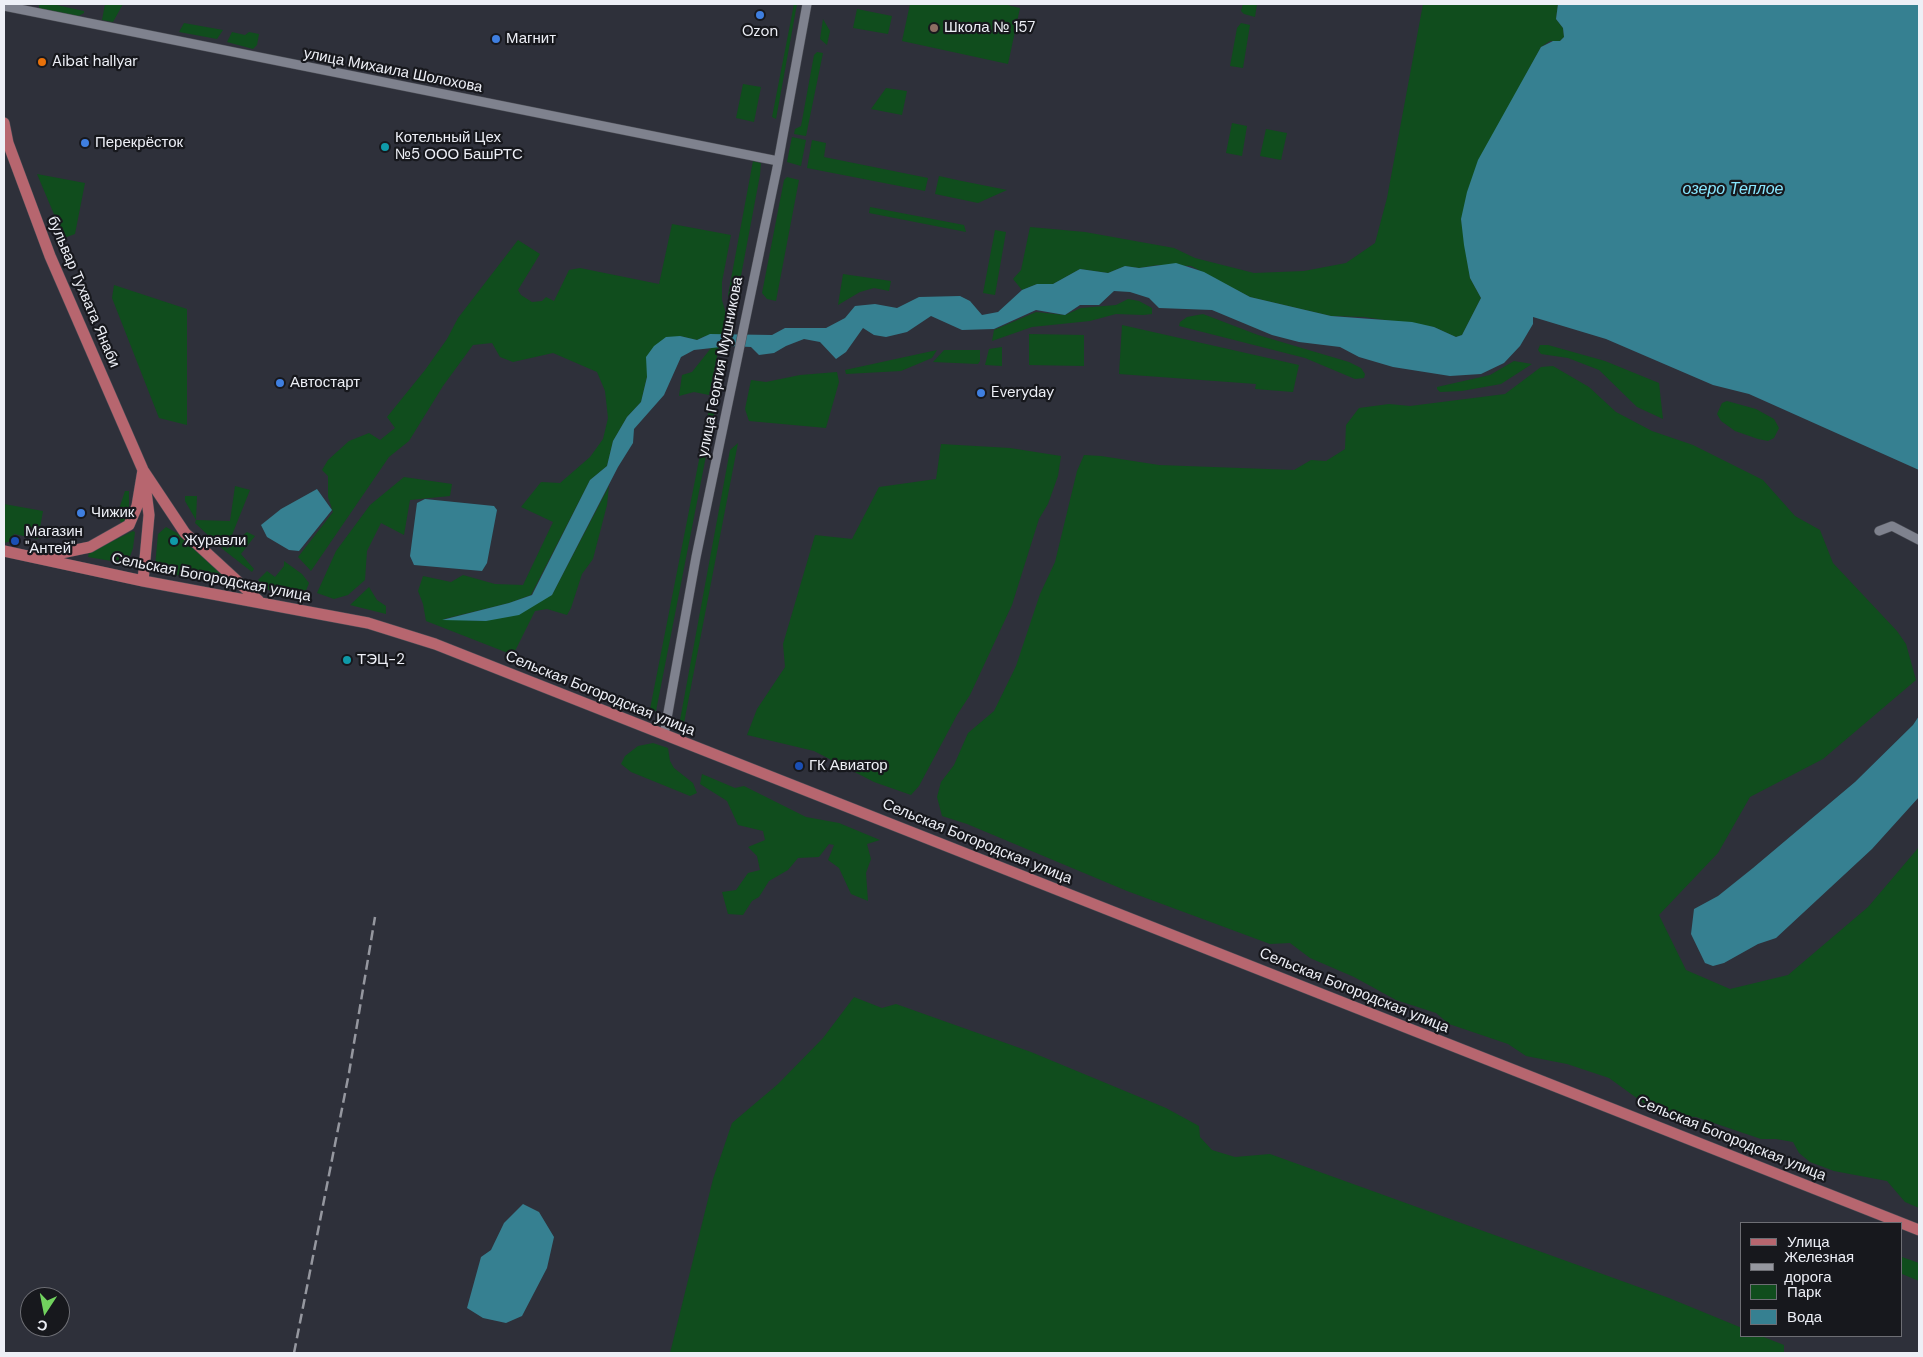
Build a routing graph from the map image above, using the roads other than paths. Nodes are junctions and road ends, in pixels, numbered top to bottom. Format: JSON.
{"nodes":[{"id":1,"x":806,"y":4,"type":"edge"},
{"id":2,"x":4,"y":6,"type":"edge"},
{"id":3,"x":4,"y":123,"type":"edge"},
{"id":4,"x":778,"y":160,"type":"junction"},
{"id":5,"x":143,"y":470,"type":"junction"},
{"id":6,"x":1879,"y":531,"type":"dead end"},
{"id":7,"x":1919,"y":540,"type":"edge"},
{"id":8,"x":4,"y":551,"type":"edge"},
{"id":9,"x":30,"y":556,"type":"junction"},
{"id":10,"x":143,"y":581,"type":"junction"},
{"id":11,"x":260,"y":602,"type":"junction"},
{"id":12,"x":664,"y":736,"type":"junction"},
{"id":13,"x":1899,"y":1222,"type":"edge"},
{"id":14,"x":1903,"y":1224,"type":"edge"},
{"id":15,"x":1919,"y":1230,"type":"edge"}],
"edges":[{"from":1,"to":4,"type":"street","name":"улица Георгия Мушникова"},
{"from":2,"to":4,"type":"street","name":"улица Михаила Шолохова"},
{"from":3,"to":5,"type":"main road","name":"бульвар Тухвата Янаби"},
{"from":4,"to":12,"type":"street","name":"улица Георгия Мушникова"},
{"from":5,"to":9,"type":"main road"},
{"from":5,"to":10,"type":"main road","name":"бульвар Тухвата Янаби"},
{"from":5,"to":11,"type":"main road","name":"бульвар Тухвата Янаби"},
{"from":6,"to":7,"type":"street"},
{"from":8,"to":9,"type":"main road","name":"Сельская Богородская улица"},
{"from":9,"to":10,"type":"main road","name":"Сельская Богородская улица"},
{"from":10,"to":11,"type":"main road","name":"Сельская Богородская улица"},
{"from":11,"to":12,"type":"main road","name":"Сельская Богородская улица"},
{"from":12,"to":13,"type":"main road","name":"Сельская Богородская улица"},
{"from":14,"to":15,"type":"main road","name":"Сельская Богородская улица"}]}
